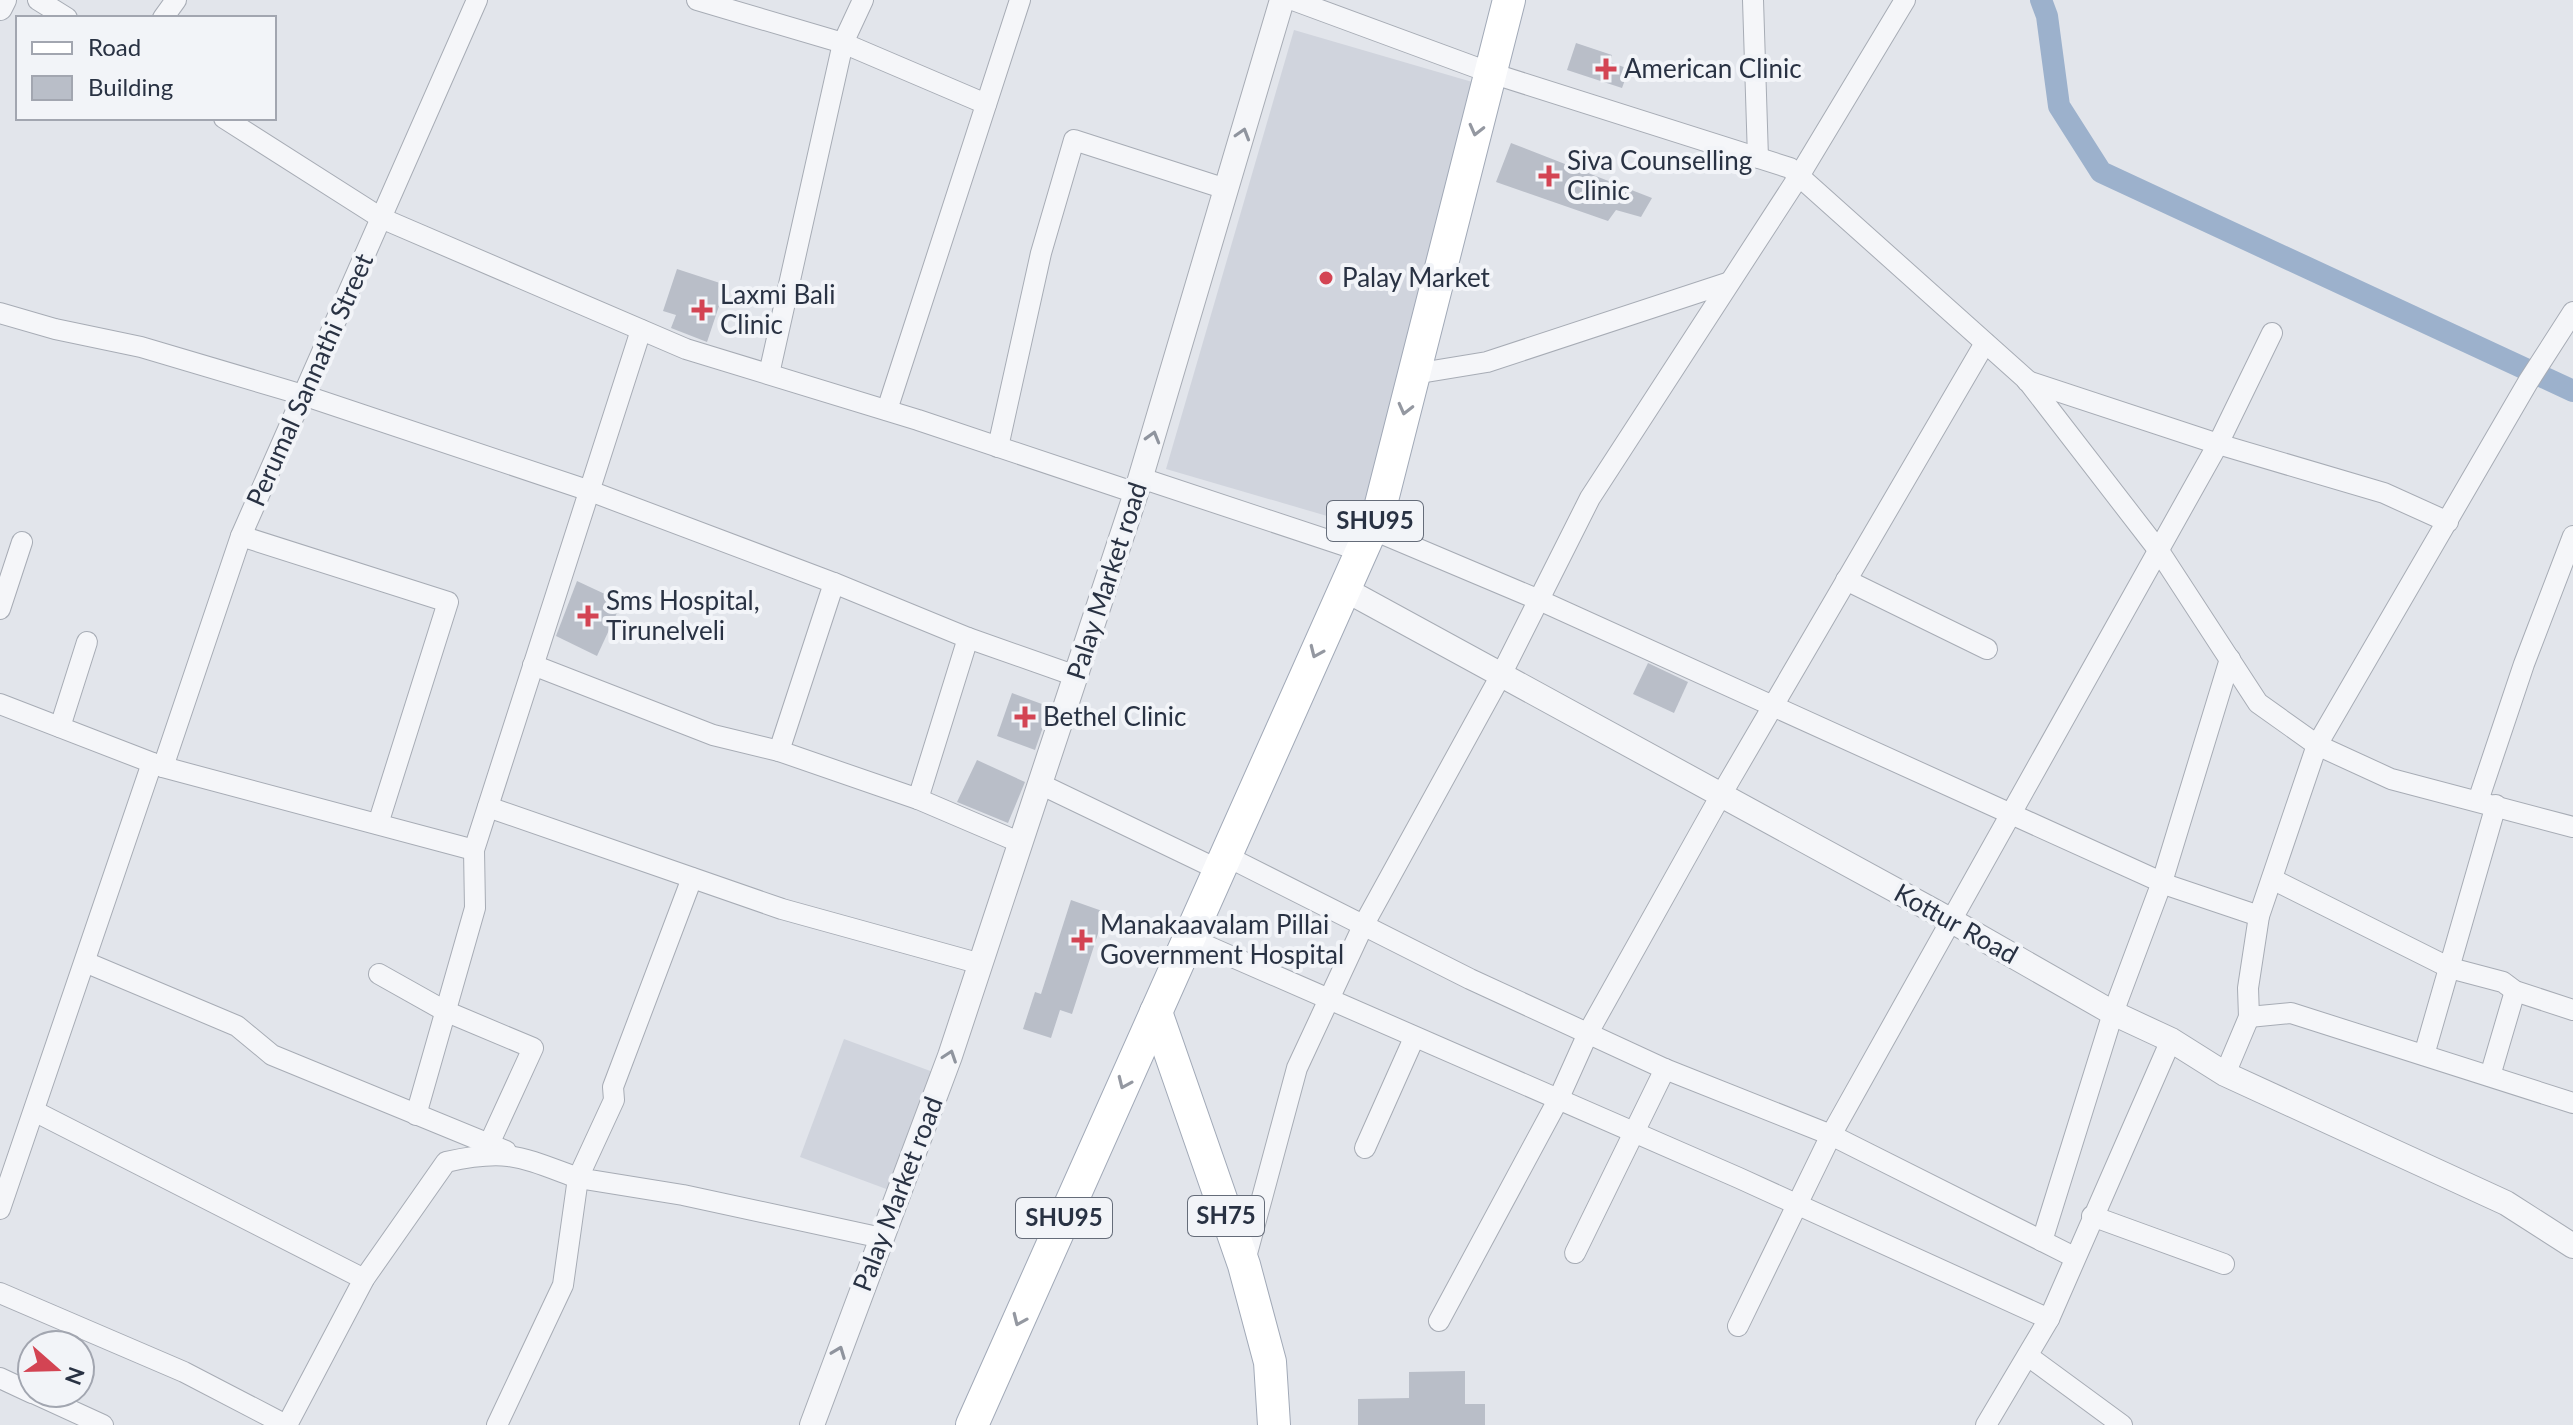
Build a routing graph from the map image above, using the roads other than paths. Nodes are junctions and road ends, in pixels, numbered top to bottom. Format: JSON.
{"nodes":[{"id":1,"x":4,"y":0,"type":"edge"},
{"id":2,"x":38,"y":0,"type":"edge"},
{"id":3,"x":477,"y":0,"type":"edge"},
{"id":4,"x":697,"y":0,"type":"edge"},
{"id":5,"x":863,"y":0,"type":"edge"},
{"id":6,"x":1020,"y":0,"type":"edge"},
{"id":7,"x":1282,"y":0,"type":"edge"},
{"id":8,"x":1293,"y":0,"type":"edge"},
{"id":9,"x":1509,"y":0,"type":"edge"},
{"id":10,"x":1753,"y":0,"type":"edge"},
{"id":11,"x":1905,"y":0,"type":"edge"},
{"id":12,"x":0,"y":8,"type":"edge"},
{"id":13,"x":64,"y":16,"type":"edge"},
{"id":14,"x":843,"y":43,"type":"junction"},
{"id":15,"x":1491,"y":73,"type":"junction"},
{"id":16,"x":986,"y":104,"type":"junction"},
{"id":17,"x":227,"y":120,"type":"edge"},
{"id":18,"x":1758,"y":158,"type":"junction"},
{"id":19,"x":1799,"y":176,"type":"junction"},
{"id":20,"x":1226,"y":189,"type":"junction"},
{"id":21,"x":381,"y":218,"type":"junction"},
{"id":22,"x":1727,"y":283,"type":"junction"},
{"id":23,"x":0,"y":313,"type":"edge"},
{"id":24,"x":2568,"y":320,"type":"edge"},
{"id":25,"x":641,"y":330,"type":"junction"},
{"id":26,"x":2272,"y":333,"type":"dead end"},
{"id":27,"x":1985,"y":343,"type":"junction"},
{"id":28,"x":769,"y":374,"type":"junction"},
{"id":29,"x":1414,"y":374,"type":"junction"},
{"id":30,"x":2027,"y":380,"type":"junction"},
{"id":31,"x":303,"y":395,"type":"junction"},
{"id":32,"x":887,"y":410,"type":"junction"},
{"id":33,"x":2218,"y":444,"type":"junction"},
{"id":34,"x":998,"y":447,"type":"junction"},
{"id":35,"x":1139,"y":486,"type":"junction"},
{"id":36,"x":590,"y":491,"type":"junction"},
{"id":37,"x":2448,"y":522,"type":"junction"},
{"id":38,"x":241,"y":536,"type":"junction"},
{"id":39,"x":2573,"y":536,"type":"edge"},
{"id":40,"x":1366,"y":540,"type":"junction"},
{"id":41,"x":22,"y":542,"type":"dead end"},
{"id":42,"x":2159,"y":551,"type":"junction"},
{"id":43,"x":1846,"y":580,"type":"junction"},
{"id":44,"x":834,"y":583,"type":"junction"},
{"id":45,"x":1344,"y":589,"type":"junction"},
{"id":46,"x":1539,"y":600,"type":"junction"},
{"id":47,"x":0,"y":609,"type":"edge"},
{"id":48,"x":968,"y":638,"type":"junction"},
{"id":49,"x":87,"y":642,"type":"dead end"},
{"id":50,"x":1987,"y":649,"type":"dead end"},
{"id":51,"x":2230,"y":659,"type":"junction"},
{"id":52,"x":533,"y":665,"type":"junction"},
{"id":53,"x":1501,"y":675,"type":"junction"},
{"id":54,"x":1076,"y":676,"type":"junction"},
{"id":55,"x":0,"y":704,"type":"edge"},
{"id":56,"x":1772,"y":707,"type":"junction"},
{"id":57,"x":60,"y":727,"type":"junction"},
{"id":58,"x":2317,"y":745,"type":"junction"},
{"id":59,"x":779,"y":751,"type":"junction"},
{"id":60,"x":158,"y":765,"type":"junction"},
{"id":61,"x":1040,"y":784,"type":"junction"},
{"id":62,"x":1721,"y":795,"type":"junction"},
{"id":63,"x":918,"y":799,"type":"junction"},
{"id":64,"x":2487,"y":803,"type":"junction"},
{"id":65,"x":488,"y":807,"type":"junction"},
{"id":66,"x":2011,"y":814,"type":"junction"},
{"id":67,"x":378,"y":824,"type":"junction"},
{"id":68,"x":2573,"y":827,"type":"edge"},
{"id":69,"x":1021,"y":843,"type":"junction"},
{"id":70,"x":474,"y":850,"type":"junction"},
{"id":71,"x":1222,"y":863,"type":"junction"},
{"id":72,"x":692,"y":878,"type":"junction"},
{"id":73,"x":2272,"y":879,"type":"junction"},
{"id":74,"x":2162,"y":882,"type":"junction"},
{"id":75,"x":2259,"y":916,"type":"junction"},
{"id":76,"x":1952,"y":921,"type":"junction"},
{"id":77,"x":1363,"y":926,"type":"junction"},
{"id":78,"x":1189,"y":938,"type":"junction"},
{"id":79,"x":85,"y":962,"type":"junction"},
{"id":80,"x":981,"y":964,"type":"junction"},
{"id":81,"x":2450,"y":968,"type":"junction"},
{"id":82,"x":379,"y":974,"type":"dead end"},
{"id":83,"x":2515,"y":991,"type":"junction"},
{"id":84,"x":1329,"y":1002,"type":"junction"},
{"id":85,"x":2573,"y":1010,"type":"edge"},
{"id":86,"x":445,"y":1011,"type":"junction"},
{"id":87,"x":1156,"y":1012,"type":"junction"},
{"id":88,"x":2113,"y":1013,"type":"junction"},
{"id":89,"x":2249,"y":1017,"type":"junction"},
{"id":90,"x":1589,"y":1031,"type":"junction"},
{"id":91,"x":1414,"y":1038,"type":"junction"},
{"id":92,"x":2171,"y":1040,"type":"junction"},
{"id":93,"x":2424,"y":1055,"type":"junction"},
{"id":94,"x":1665,"y":1069,"type":"junction"},
{"id":95,"x":2225,"y":1074,"type":"junction"},
{"id":96,"x":2490,"y":1076,"type":"junction"},
{"id":97,"x":1558,"y":1100,"type":"junction"},
{"id":98,"x":2573,"y":1103,"type":"edge"},
{"id":99,"x":34,"y":1111,"type":"junction"},
{"id":100,"x":416,"y":1115,"type":"junction"},
{"id":101,"x":1633,"y":1132,"type":"junction"},
{"id":102,"x":1831,"y":1135,"type":"junction"},
{"id":103,"x":489,"y":1144,"type":"junction"},
{"id":104,"x":1365,"y":1148,"type":"dead end"},
{"id":105,"x":513,"y":1154,"type":"junction"},
{"id":106,"x":578,"y":1178,"type":"junction"},
{"id":107,"x":1795,"y":1203,"type":"junction"},
{"id":108,"x":0,"y":1209,"type":"edge"},
{"id":109,"x":2092,"y":1216,"type":"junction"},
{"id":110,"x":882,"y":1238,"type":"junction"},
{"id":111,"x":2042,"y":1241,"type":"junction"},
{"id":112,"x":2573,"y":1246,"type":"edge"},
{"id":113,"x":1575,"y":1253,"type":"dead end"},
{"id":114,"x":2074,"y":1257,"type":"junction"},
{"id":115,"x":2224,"y":1264,"type":"dead end"},
{"id":116,"x":1244,"y":1265,"type":"junction"},
{"id":117,"x":364,"y":1279,"type":"junction"},
{"id":118,"x":0,"y":1293,"type":"edge"},
{"id":119,"x":2049,"y":1319,"type":"junction"},
{"id":120,"x":1439,"y":1321,"type":"dead end"},
{"id":121,"x":1738,"y":1326,"type":"dead end"},
{"id":122,"x":2028,"y":1356,"type":"junction"},
{"id":123,"x":68,"y":1409,"type":"edge"},
{"id":124,"x":103,"y":1425,"type":"edge"},
{"id":125,"x":287,"y":1425,"type":"edge"},
{"id":126,"x":497,"y":1425,"type":"edge"},
{"id":127,"x":812,"y":1425,"type":"edge"},
{"id":128,"x":972,"y":1425,"type":"edge"},
{"id":129,"x":1274,"y":1425,"type":"edge"},
{"id":130,"x":1986,"y":1425,"type":"edge"},
{"id":131,"x":2122,"y":1425,"type":"edge"}],
"edges":[{"from":1,"to":12,"type":"street"},
{"from":2,"to":13,"type":"street"},
{"from":3,"to":21,"type":"street","name":"Perumal Sannathi Street"},
{"from":4,"to":14,"type":"street"},
{"from":5,"to":14,"type":"street"},
{"from":6,"to":16,"type":"street"},
{"from":20,"to":7,"type":"street","name":"Palay Market road","one_way":true},
{"from":8,"to":15,"type":"street"},
{"from":9,"to":15,"type":"main road","number":"SHU95"},
{"from":10,"to":18,"type":"street"},
{"from":11,"to":19,"type":"street"},
{"from":14,"to":16,"type":"street"},
{"from":14,"to":28,"type":"street"},
{"from":15,"to":18,"type":"street"},
{"from":15,"to":29,"type":"main road","number":"SHU95","one_way":true},
{"from":16,"to":32,"type":"street"},
{"from":17,"to":21,"type":"street"},
{"from":18,"to":19,"type":"street"},
{"from":19,"to":22,"type":"street"},
{"from":19,"to":27,"type":"street"},
{"from":20,"to":34,"type":"street"},
{"from":35,"to":20,"type":"street","name":"Palay Market road","one_way":true},
{"from":21,"to":25,"type":"street"},
{"from":21,"to":31,"type":"street","name":"Perumal Sannathi Street"},
{"from":22,"to":29,"type":"street"},
{"from":22,"to":46,"type":"street"},
{"from":23,"to":31,"type":"street"},
{"from":24,"to":37,"type":"street"},
{"from":25,"to":28,"type":"street"},
{"from":25,"to":36,"type":"street"},
{"from":26,"to":33,"type":"street"},
{"from":27,"to":30,"type":"street"},
{"from":27,"to":43,"type":"street"},
{"from":28,"to":32,"type":"street"},
{"from":29,"to":40,"type":"main road","number":"SHU95","one_way":true},
{"from":30,"to":33,"type":"street"},
{"from":30,"to":42,"type":"street"},
{"from":31,"to":36,"type":"street"},
{"from":31,"to":38,"type":"street","name":"Perumal Sannathi Street"},
{"from":32,"to":34,"type":"street"},
{"from":33,"to":37,"type":"street"},
{"from":33,"to":42,"type":"street"},
{"from":34,"to":35,"type":"street"},
{"from":35,"to":40,"type":"street"},
{"from":35,"to":54,"type":"street","name":"Palay Market road"},
{"from":36,"to":44,"type":"street"},
{"from":36,"to":52,"type":"street"},
{"from":37,"to":58,"type":"street"},
{"from":38,"to":60,"type":"street","name":"Perumal Sannathi Street"},
{"from":38,"to":67,"type":"street"},
{"from":39,"to":64,"type":"street"},
{"from":40,"to":45,"type":"main road","number":"SHU95"},
{"from":40,"to":46,"type":"street"},
{"from":41,"to":47,"type":"street"},
{"from":42,"to":51,"type":"street"},
{"from":42,"to":66,"type":"street"},
{"from":43,"to":50,"type":"street"},
{"from":43,"to":56,"type":"street"},
{"from":44,"to":48,"type":"street"},
{"from":44,"to":59,"type":"street"},
{"from":45,"to":53,"type":"street","name":"Kottur Road"},
{"from":45,"to":71,"type":"main road","number":"SHU95","one_way":true},
{"from":46,"to":53,"type":"street"},
{"from":46,"to":56,"type":"street"},
{"from":48,"to":54,"type":"street"},
{"from":48,"to":63,"type":"street"},
{"from":49,"to":57,"type":"street"},
{"from":51,"to":58,"type":"street"},
{"from":51,"to":74,"type":"street"},
{"from":52,"to":59,"type":"street"},
{"from":52,"to":65,"type":"street"},
{"from":53,"to":62,"type":"street","name":"Kottur Road"},
{"from":53,"to":77,"type":"street"},
{"from":54,"to":61,"type":"street","name":"Palay Market road"},
{"from":55,"to":57,"type":"street"},
{"from":56,"to":62,"type":"street"},
{"from":56,"to":66,"type":"street"},
{"from":57,"to":60,"type":"street"},
{"from":58,"to":64,"type":"street"},
{"from":58,"to":73,"type":"street"},
{"from":59,"to":63,"type":"street"},
{"from":60,"to":67,"type":"street"},
{"from":60,"to":79,"type":"street","name":"Perumal Sannathi Street"},
{"from":61,"to":69,"type":"street","name":"Palay Market road"},
{"from":61,"to":71,"type":"street"},
{"from":62,"to":76,"type":"street","name":"Kottur Road"},
{"from":62,"to":90,"type":"street"},
{"from":63,"to":69,"type":"street"},
{"from":64,"to":68,"type":"street"},
{"from":64,"to":81,"type":"street"},
{"from":65,"to":70,"type":"street"},
{"from":65,"to":72,"type":"street"},
{"from":66,"to":74,"type":"street"},
{"from":66,"to":76,"type":"street"},
{"from":67,"to":70,"type":"street"},
{"from":69,"to":80,"type":"street","name":"Palay Market road"},
{"from":70,"to":86,"type":"street"},
{"from":71,"to":77,"type":"street"},
{"from":71,"to":78,"type":"main road","number":"SHU95"},
{"from":72,"to":80,"type":"street"},
{"from":72,"to":106,"type":"street"},
{"from":73,"to":75,"type":"street"},
{"from":73,"to":81,"type":"street"},
{"from":74,"to":75,"type":"street"},
{"from":74,"to":88,"type":"street"},
{"from":75,"to":89,"type":"street"},
{"from":76,"to":88,"type":"street","name":"Kottur Road"},
{"from":76,"to":102,"type":"street"},
{"from":77,"to":84,"type":"street"},
{"from":77,"to":90,"type":"street"},
{"from":78,"to":84,"type":"street"},
{"from":78,"to":87,"type":"main road","number":"SHU95"},
{"from":79,"to":99,"type":"street","name":"Perumal Sannathi Street"},
{"from":79,"to":100,"type":"street"},
{"from":110,"to":80,"type":"street","name":"Palay Market road","one_way":true},
{"from":81,"to":83,"type":"street"},
{"from":81,"to":93,"type":"street"},
{"from":82,"to":86,"type":"street"},
{"from":83,"to":85,"type":"street"},
{"from":83,"to":96,"type":"street"},
{"from":84,"to":91,"type":"street"},
{"from":84,"to":116,"type":"street"},
{"from":86,"to":100,"type":"street"},
{"from":86,"to":103,"type":"street"},
{"from":87,"to":116,"type":"main road","number":"SH75"},
{"from":87,"to":128,"type":"main road","number":"SHU95","one_way":true},
{"from":88,"to":92,"type":"street","name":"Kottur Road"},
{"from":88,"to":111,"type":"street"},
{"from":89,"to":93,"type":"street"},
{"from":89,"to":95,"type":"street"},
{"from":90,"to":94,"type":"street"},
{"from":90,"to":97,"type":"street"},
{"from":91,"to":97,"type":"street"},
{"from":91,"to":104,"type":"street"},
{"from":92,"to":95,"type":"street","name":"Kottur Road"},
{"from":92,"to":109,"type":"street"},
{"from":93,"to":96,"type":"street"},
{"from":94,"to":101,"type":"street"},
{"from":94,"to":102,"type":"street"},
{"from":95,"to":112,"type":"street","name":"Kottur Road"},
{"from":96,"to":98,"type":"street"},
{"from":97,"to":101,"type":"street"},
{"from":97,"to":120,"type":"street"},
{"from":99,"to":108,"type":"street","name":"Perumal Sannathi Street"},
{"from":99,"to":117,"type":"street"},
{"from":100,"to":103,"type":"street"},
{"from":101,"to":107,"type":"street"},
{"from":101,"to":113,"type":"street"},
{"from":102,"to":107,"type":"street"},
{"from":102,"to":111,"type":"street"},
{"from":103,"to":105,"type":"street"},
{"from":105,"to":106,"type":"street"},
{"from":105,"to":117,"type":"street"},
{"from":106,"to":110,"type":"street"},
{"from":106,"to":126,"type":"street"},
{"from":107,"to":119,"type":"street"},
{"from":107,"to":121,"type":"street"},
{"from":109,"to":114,"type":"street"},
{"from":109,"to":115,"type":"street"},
{"from":127,"to":110,"type":"street","name":"Palay Market road","one_way":true},
{"from":111,"to":114,"type":"street"},
{"from":114,"to":119,"type":"street"},
{"from":116,"to":129,"type":"main road","number":"SH75"},
{"from":117,"to":125,"type":"street"},
{"from":118,"to":125,"type":"street"},
{"from":119,"to":122,"type":"street"},
{"from":122,"to":130,"type":"street"},
{"from":122,"to":131,"type":"street"},
{"from":123,"to":124,"type":"street"}]}
